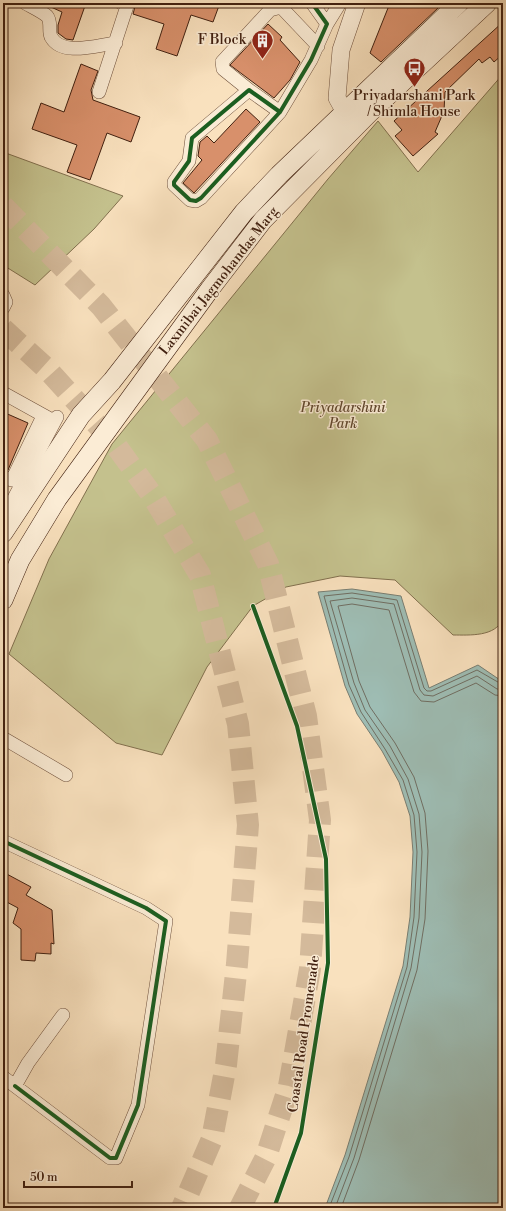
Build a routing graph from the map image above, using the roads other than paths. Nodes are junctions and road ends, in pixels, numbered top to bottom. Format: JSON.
{"nodes":[{"id":1,"x":25,"y":3,"type":"edge"},
{"id":2,"x":128,"y":3,"type":"edge"},
{"id":3,"x":312,"y":3,"type":"edge"},
{"id":4,"x":459,"y":3,"type":"edge"},
{"id":5,"x":487,"y":3,"type":"edge"},
{"id":6,"x":357,"y":7,"type":"edge"},
{"id":7,"x":327,"y":24,"type":"junction"},
{"id":8,"x":116,"y":43,"type":"junction"},
{"id":9,"x":318,"y":46,"type":"junction"},
{"id":10,"x":250,"y":90,"type":"junction"},
{"id":11,"x":99,"y":92,"type":"dead end"},
{"id":12,"x":280,"y":112,"type":"junction"},
{"id":13,"x":352,"y":118,"type":"junction"},
{"id":14,"x":3,"y":295,"type":"edge"},
{"id":15,"x":3,"y":308,"type":"edge"},
{"id":16,"x":3,"y":393,"type":"edge"},
{"id":17,"x":52,"y":418,"type":"junction"},
{"id":18,"x":3,"y":477,"type":"edge"},
{"id":19,"x":6,"y":528,"type":"edge"},
{"id":20,"x":3,"y":600,"type":"edge"},
{"id":21,"x":3,"y":738,"type":"edge"},
{"id":22,"x":66,"y":775,"type":"dead end"},
{"id":23,"x":3,"y":841,"type":"edge"},
{"id":24,"x":63,"y":1014,"type":"dead end"},
{"id":25,"x":3,"y":1077,"type":"edge"},
{"id":26,"x":15,"y":1086,"type":"junction"}],
"edges":[{"from":1,"to":8,"type":"street"},
{"from":2,"to":8,"type":"street"},
{"from":3,"to":7,"type":"street"},
{"from":4,"to":13,"type":"main road","name":"Laxmibai Jagmohandas Marg"},
{"from":5,"to":13,"type":"main road","name":"Laxmibai Jagmohandas Marg"},
{"from":6,"to":7,"type":"street"},
{"from":6,"to":13,"type":"street"},
{"from":7,"to":9,"type":"street"},
{"from":8,"to":11,"type":"street"},
{"from":9,"to":10,"type":"street"},
{"from":9,"to":12,"type":"street"},
{"from":10,"to":12,"type":"street"},
{"from":10,"to":12,"type":"street"},
{"from":13,"to":19,"type":"main road","name":"Laxmibai Jagmohandas Marg"},
{"from":13,"to":20,"type":"main road","name":"Laxmibai Jagmohandas Marg"},
{"from":14,"to":15,"type":"street"},
{"from":16,"to":17,"type":"street"},
{"from":17,"to":18,"type":"street"},
{"from":17,"to":19,"type":"street"},
{"from":21,"to":22,"type":"street"},
{"from":23,"to":26,"type":"street"},
{"from":24,"to":26,"type":"street"},
{"from":25,"to":26,"type":"street"}]}
